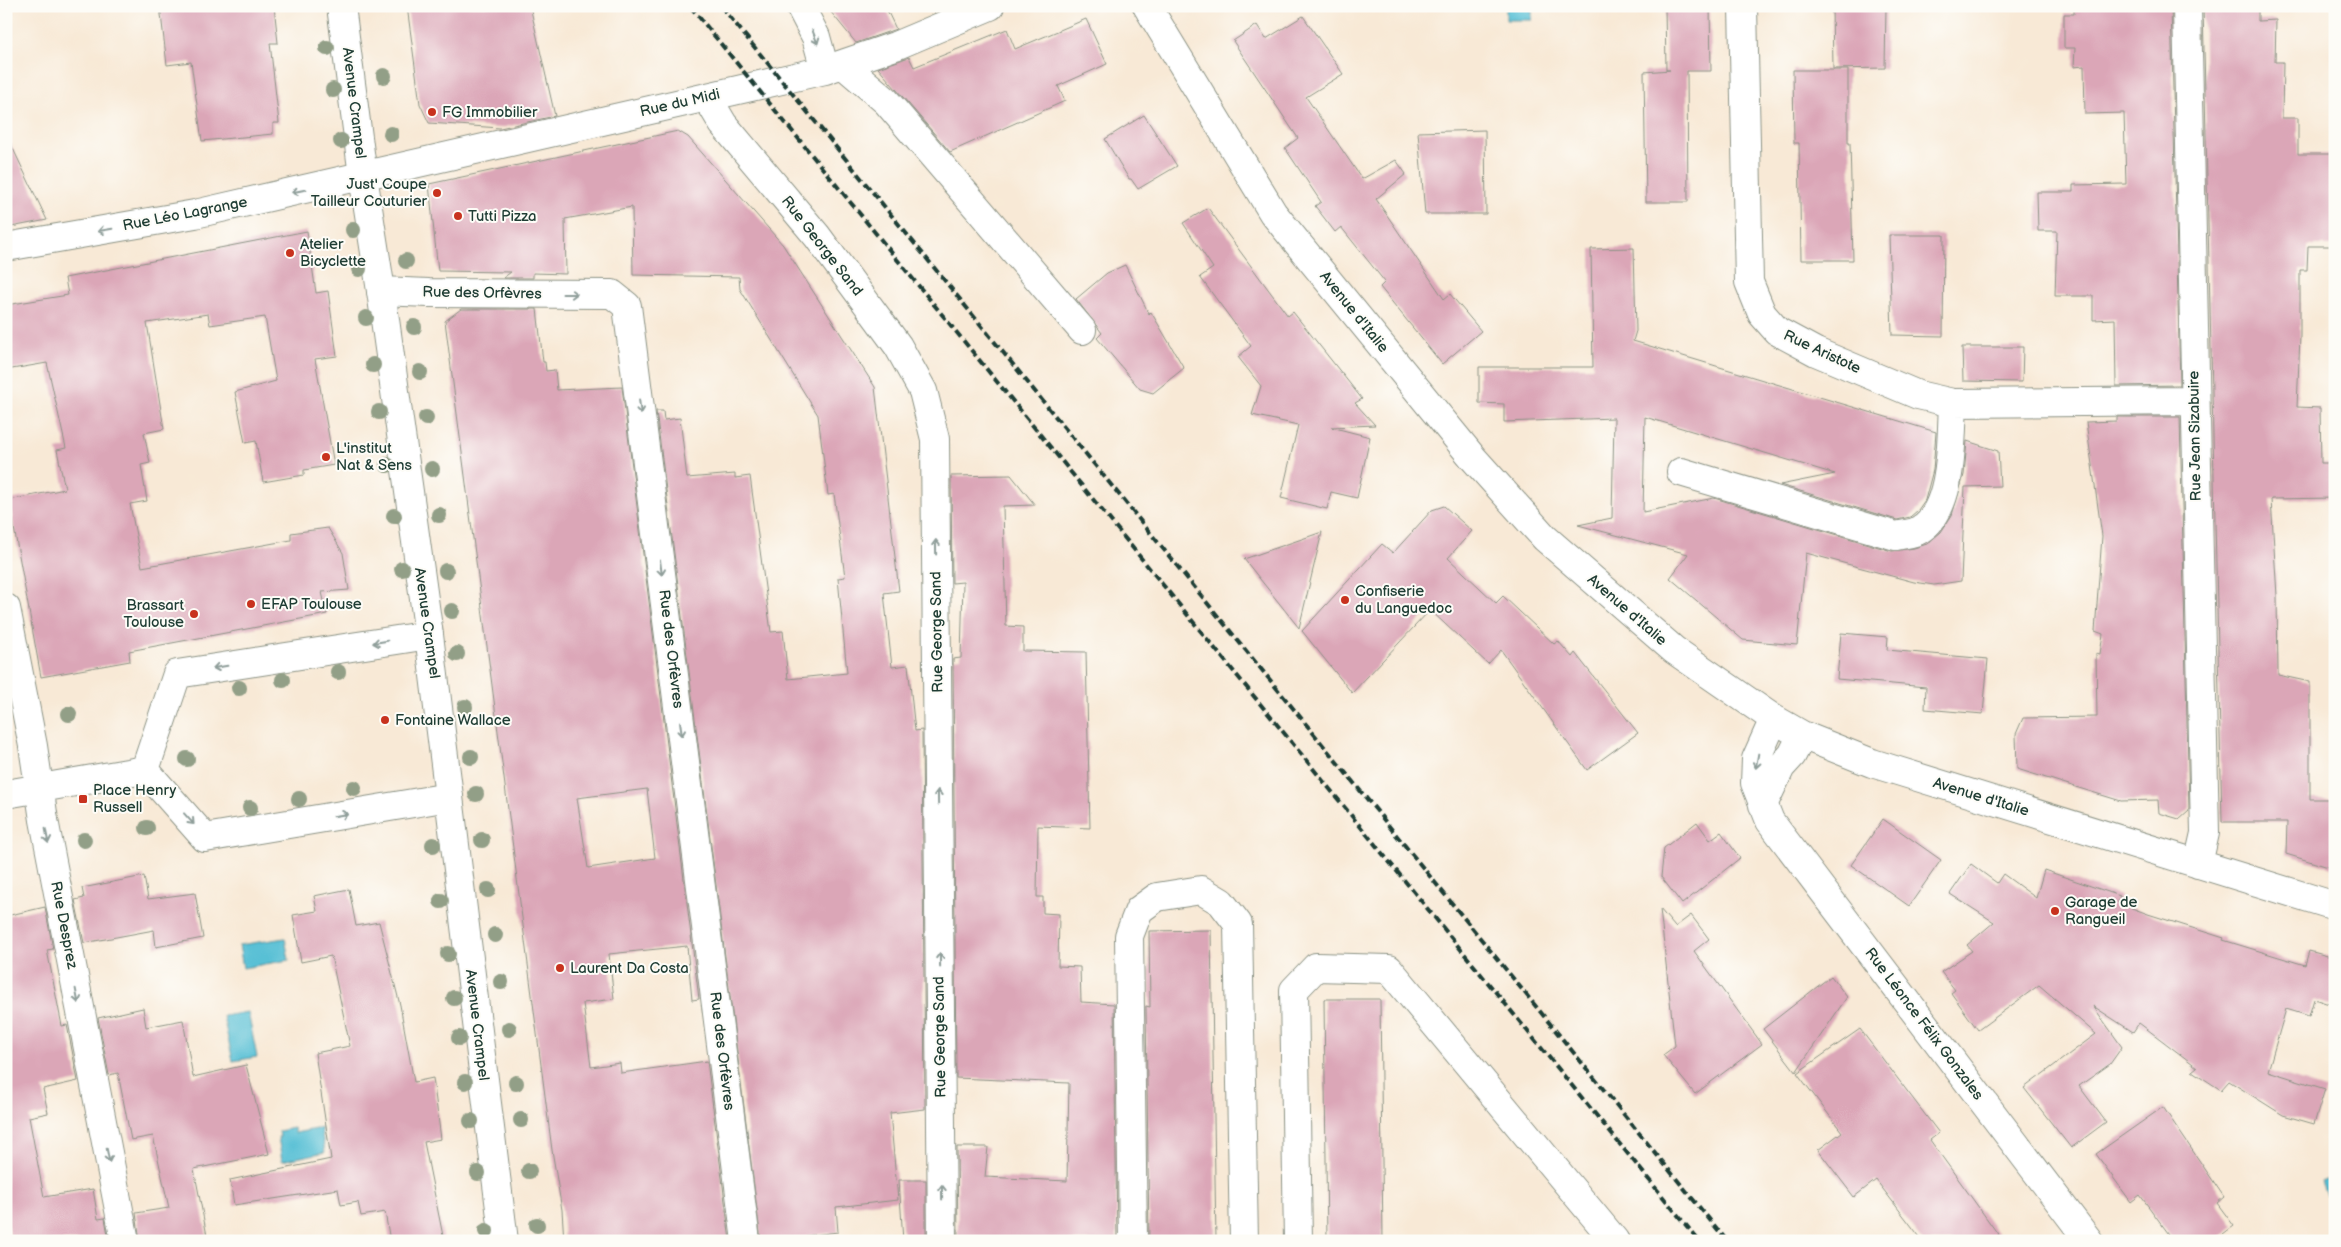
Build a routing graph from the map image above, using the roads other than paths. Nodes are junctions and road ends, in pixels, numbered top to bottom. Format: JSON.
{"nodes":[{"id":1,"x":342,"y":6,"type":"edge"},
{"id":2,"x":800,"y":6,"type":"edge"},
{"id":3,"x":990,"y":6,"type":"edge"},
{"id":4,"x":1147,"y":6,"type":"edge"},
{"id":5,"x":1743,"y":6,"type":"edge"},
{"id":6,"x":2187,"y":6,"type":"edge"},
{"id":7,"x":834,"y":67,"type":"junction"},
{"id":8,"x":707,"y":97,"type":"junction"},
{"id":9,"x":363,"y":176,"type":"junction"},
{"id":10,"x":6,"y":247,"type":"edge"},
{"id":11,"x":381,"y":291,"type":"junction"},
{"id":12,"x":1082,"y":330,"type":"dead end"},
{"id":13,"x":2194,"y":401,"type":"junction"},
{"id":14,"x":1953,"y":403,"type":"junction"},
{"id":15,"x":1681,"y":472,"type":"dead end"},
{"id":16,"x":6,"y":608,"type":"edge"},
{"id":17,"x":428,"y":635,"type":"junction"},
{"id":18,"x":1774,"y":718,"type":"junction"},
{"id":19,"x":1802,"y":735,"type":"junction"},
{"id":20,"x":145,"y":770,"type":"junction"},
{"id":21,"x":39,"y":788,"type":"junction"},
{"id":22,"x":6,"y":794,"type":"edge"},
{"id":23,"x":449,"y":797,"type":"junction"},
{"id":24,"x":1763,"y":805,"type":"junction"},
{"id":25,"x":2198,"y":864,"type":"junction"},
{"id":26,"x":2335,"y":906,"type":"edge"},
{"id":27,"x":124,"y":1241,"type":"edge"},
{"id":28,"x":504,"y":1241,"type":"edge"},
{"id":29,"x":746,"y":1241,"type":"edge"},
{"id":30,"x":942,"y":1241,"type":"edge"},
{"id":31,"x":1133,"y":1241,"type":"edge"},
{"id":32,"x":1244,"y":1241,"type":"edge"},
{"id":33,"x":1298,"y":1241,"type":"edge"},
{"id":34,"x":1615,"y":1241,"type":"edge"},
{"id":35,"x":2089,"y":1241,"type":"edge"}],
"edges":[{"from":1,"to":9,"type":"street","name":"Avenue Crampel"},
{"from":2,"to":7,"type":"street","one_way":true},
{"from":3,"to":7,"type":"street","name":"Rue du Midi"},
{"from":4,"to":18,"type":"street","name":"Avenue d'Italie"},
{"from":5,"to":14,"type":"street","name":"Rue Aristote"},
{"from":6,"to":13,"type":"street","name":"Rue Jean Sizabuire"},
{"from":7,"to":8,"type":"street","name":"Rue du Midi"},
{"from":7,"to":12,"type":"street"},
{"from":8,"to":9,"type":"street","name":"Rue du Midi"},
{"from":30,"to":8,"type":"street","name":"Rue George Sand","one_way":true},
{"from":9,"to":10,"type":"street","name":"Rue Léo Lagrange","one_way":true},
{"from":9,"to":11,"type":"street","name":"Avenue Crampel"},
{"from":11,"to":17,"type":"street","name":"Avenue Crampel"},
{"from":11,"to":29,"type":"street","name":"Rue des Orfèvres","one_way":true},
{"from":13,"to":14,"type":"street","name":"Rue Aristote"},
{"from":13,"to":25,"type":"street","name":"Rue Jean Sizabuire"},
{"from":14,"to":15,"type":"street"},
{"from":16,"to":21,"type":"street","name":"Rue Desprez"},
{"from":17,"to":20,"type":"street","one_way":true},
{"from":17,"to":23,"type":"street","name":"Avenue Crampel"},
{"from":18,"to":19,"type":"street","name":"Avenue d'Italie"},
{"from":18,"to":24,"type":"street","name":"Rue Léonce Félix Gonzales","one_way":true},
{"from":19,"to":24,"type":"street"},
{"from":19,"to":25,"type":"street","name":"Avenue d'Italie"},
{"from":20,"to":21,"type":"street"},
{"from":20,"to":23,"type":"street","one_way":true},
{"from":21,"to":22,"type":"street"},
{"from":21,"to":27,"type":"street","name":"Rue Desprez","one_way":true},
{"from":23,"to":28,"type":"street","name":"Avenue Crampel"},
{"from":24,"to":35,"type":"street","name":"Rue Léonce Félix Gonzales"},
{"from":25,"to":26,"type":"street","name":"Avenue d'Italie"},
{"from":31,"to":32,"type":"street"},
{"from":33,"to":34,"type":"street"}]}
